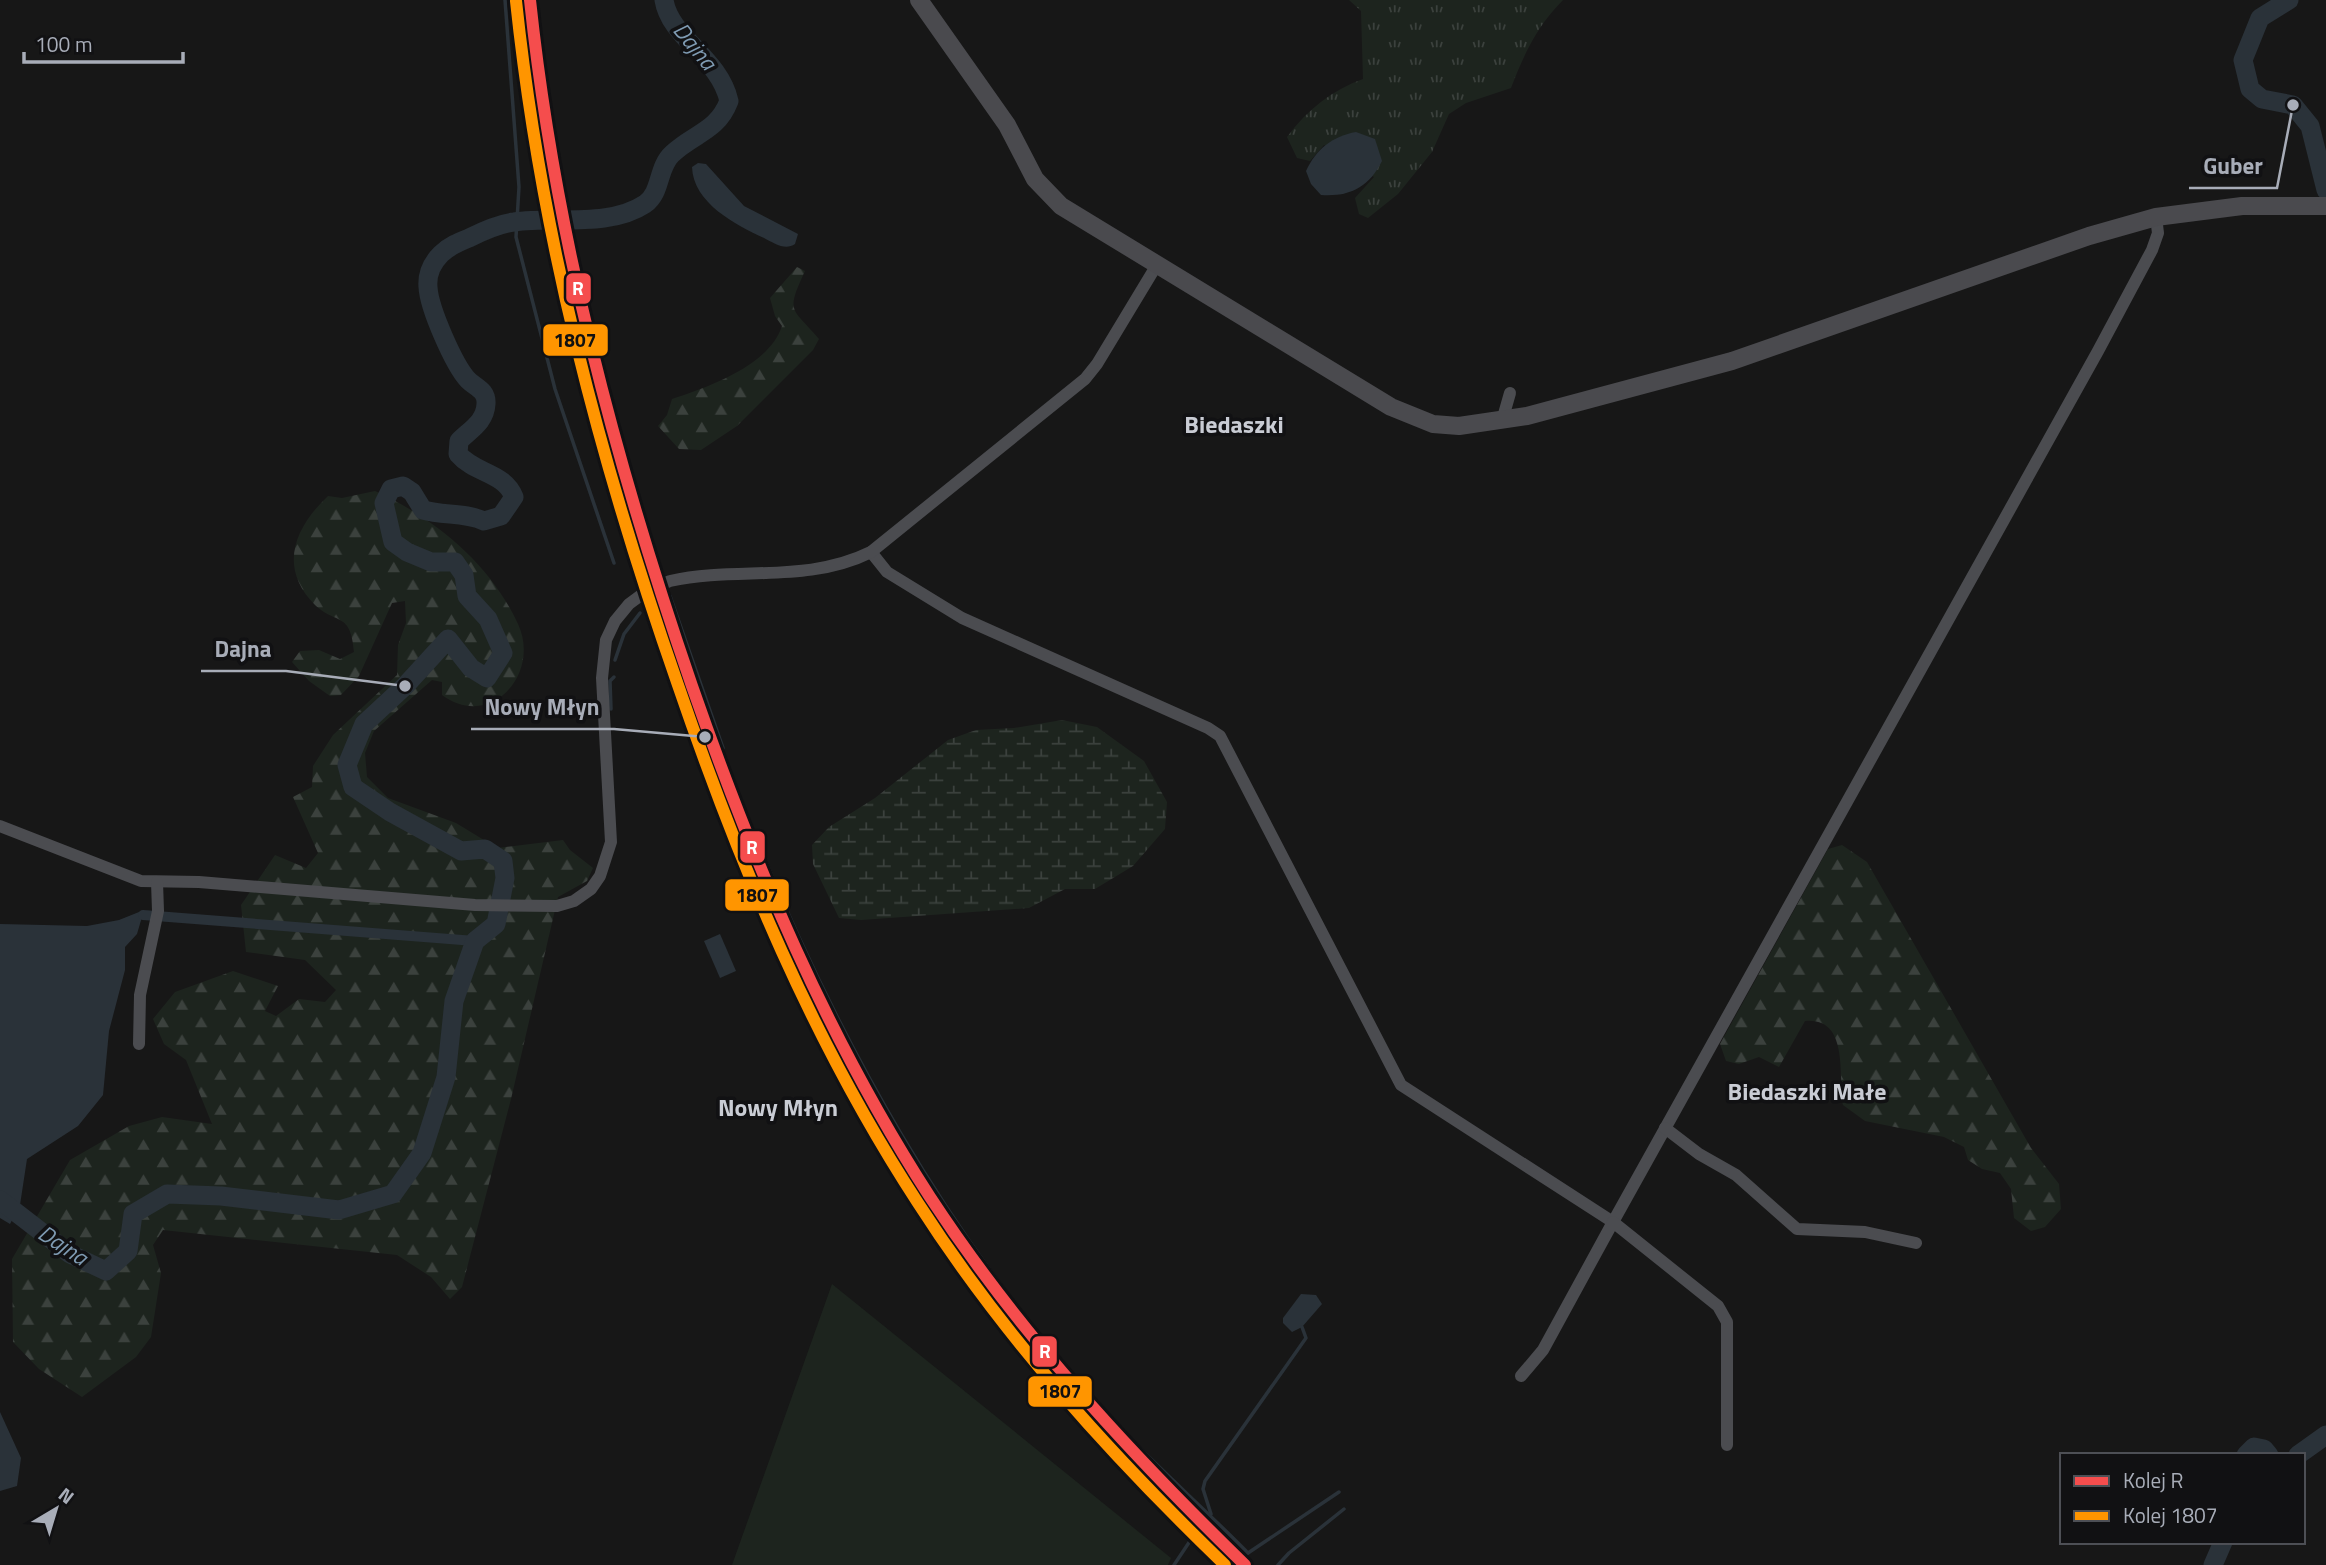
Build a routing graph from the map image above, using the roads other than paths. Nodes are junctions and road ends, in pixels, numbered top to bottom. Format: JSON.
{"nodes":[{"id":1,"x":919,"y":0,"type":"edge"},
{"id":2,"x":2321,"y":206,"type":"edge"},
{"id":3,"x":2156,"y":217,"type":"junction"},
{"id":4,"x":1158,"y":263,"type":"junction"},
{"id":5,"x":1510,"y":393,"type":"dead end"},
{"id":6,"x":1503,"y":421,"type":"junction"},
{"id":7,"x":871,"y":552,"type":"junction"},
{"id":8,"x":0,"y":826,"type":"edge"},
{"id":9,"x":157,"y":882,"type":"junction"},
{"id":10,"x":139,"y":1044,"type":"dead end"},
{"id":11,"x":1665,"y":1128,"type":"junction"},
{"id":12,"x":1613,"y":1223,"type":"junction"},
{"id":13,"x":1916,"y":1243,"type":"dead end"},
{"id":14,"x":1521,"y":1376,"type":"dead end"},
{"id":15,"x":1727,"y":1445,"type":"dead end"}],
"edges":[{"from":1,"to":4,"type":"main road"},
{"from":2,"to":3,"type":"main road"},
{"from":3,"to":6,"type":"main road"},
{"from":3,"to":11,"type":"street"},
{"from":4,"to":6,"type":"main road"},
{"from":4,"to":7,"type":"street"},
{"from":5,"to":6,"type":"street"},
{"from":7,"to":9,"type":"street"},
{"from":7,"to":12,"type":"street"},
{"from":8,"to":9,"type":"street"},
{"from":9,"to":10,"type":"street"},
{"from":11,"to":12,"type":"street"},
{"from":11,"to":13,"type":"street"},
{"from":12,"to":14,"type":"street"},
{"from":12,"to":15,"type":"street"}]}
